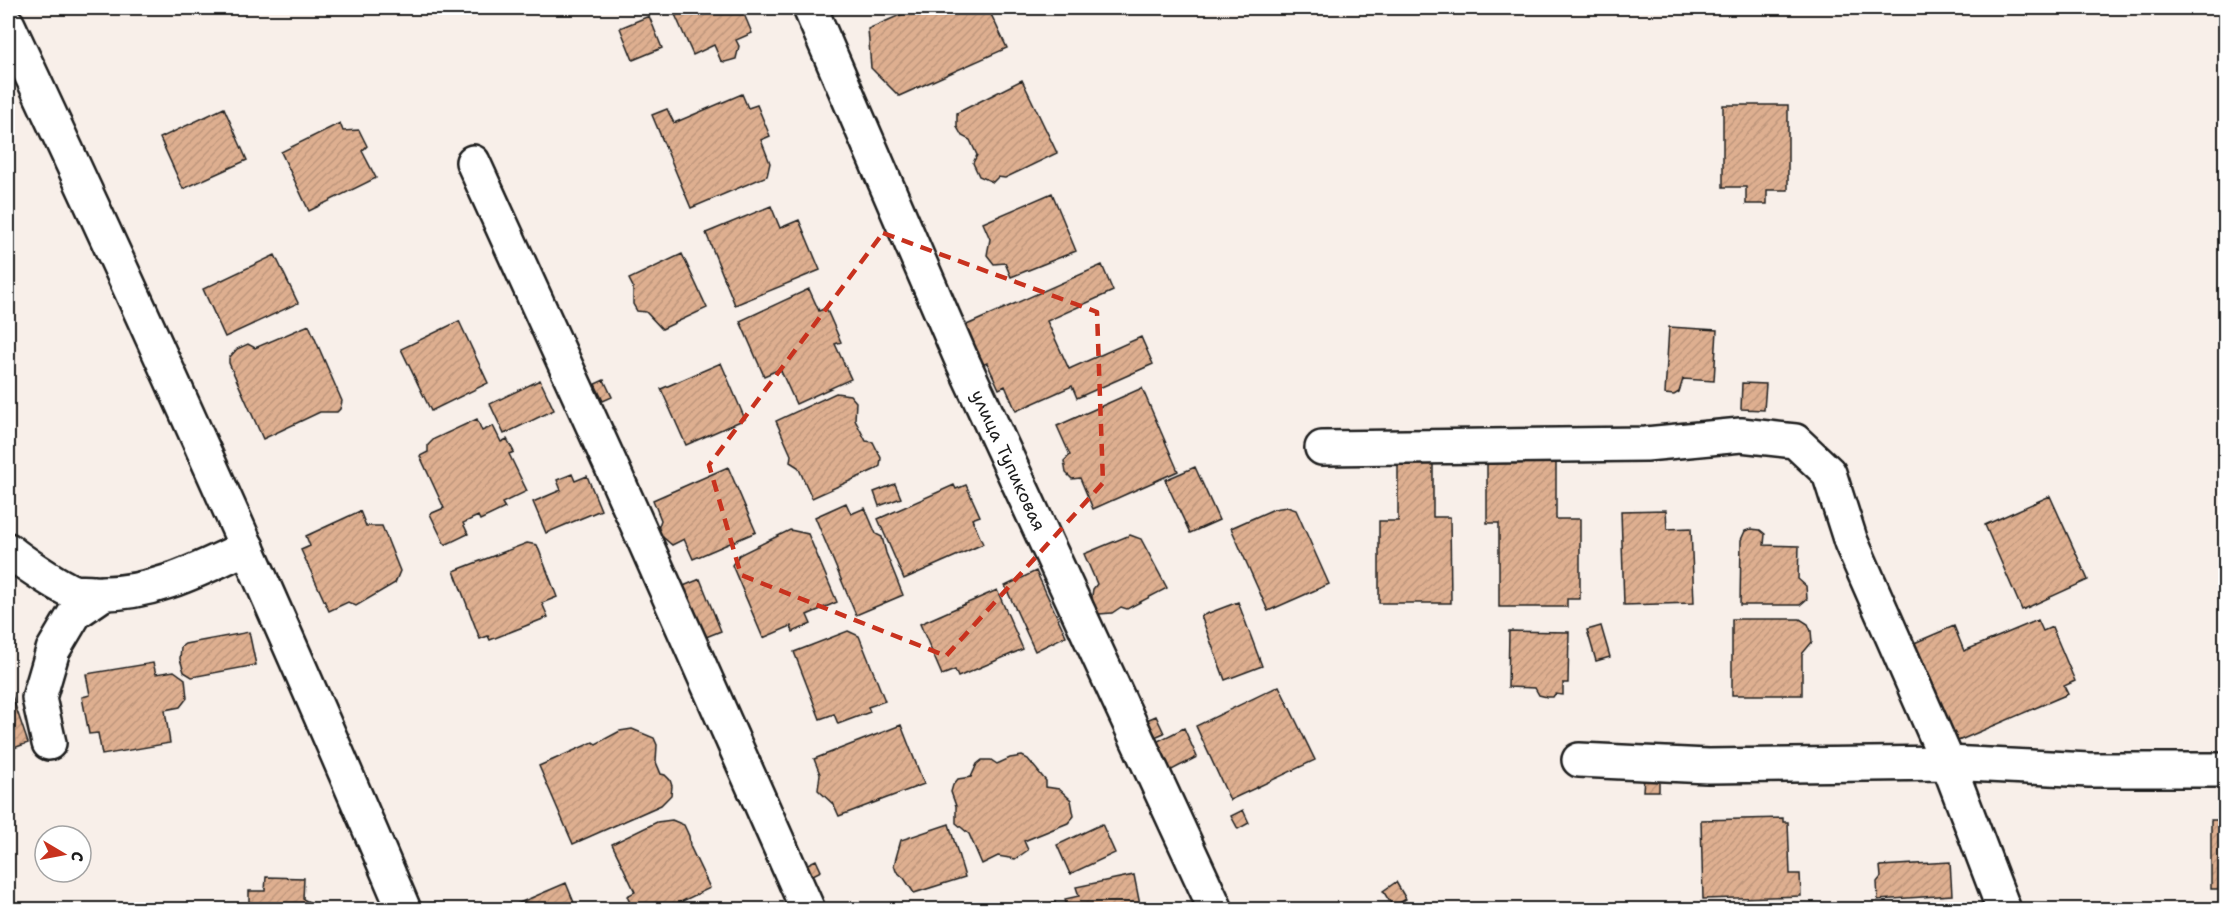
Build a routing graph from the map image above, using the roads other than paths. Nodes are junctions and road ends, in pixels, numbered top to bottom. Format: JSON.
{"nodes":[{"id":1,"x":810,"y":8,"type":"edge"},
{"id":2,"x":8,"y":25,"type":"edge"},
{"id":3,"x":17,"y":64,"type":"edge"},
{"id":4,"x":473,"y":162,"type":"dead end"},
{"id":5,"x":1322,"y":448,"type":"dead end"},
{"id":6,"x":247,"y":548,"type":"junction"},
{"id":7,"x":8,"y":550,"type":"edge"},
{"id":8,"x":104,"y":593,"type":"junction"},
{"id":9,"x":49,"y":743,"type":"dead end"},
{"id":10,"x":1579,"y":760,"type":"dead end"},
{"id":11,"x":1948,"y":763,"type":"junction"},
{"id":12,"x":2226,"y":770,"type":"edge"},
{"id":13,"x":404,"y":909,"type":"edge"},
{"id":14,"x":807,"y":909,"type":"edge"},
{"id":15,"x":1216,"y":909,"type":"edge"},
{"id":16,"x":2004,"y":909,"type":"edge"}],
"edges":[{"from":1,"to":15,"type":"street","name":"улица Тупиковая"},
{"from":2,"to":3,"type":"street"},
{"from":3,"to":6,"type":"street"},
{"from":4,"to":14,"type":"street"},
{"from":5,"to":11,"type":"street"},
{"from":6,"to":8,"type":"street"},
{"from":6,"to":13,"type":"street"},
{"from":7,"to":8,"type":"street"},
{"from":8,"to":9,"type":"street"},
{"from":10,"to":11,"type":"street"},
{"from":11,"to":12,"type":"street"},
{"from":11,"to":16,"type":"street"}]}
